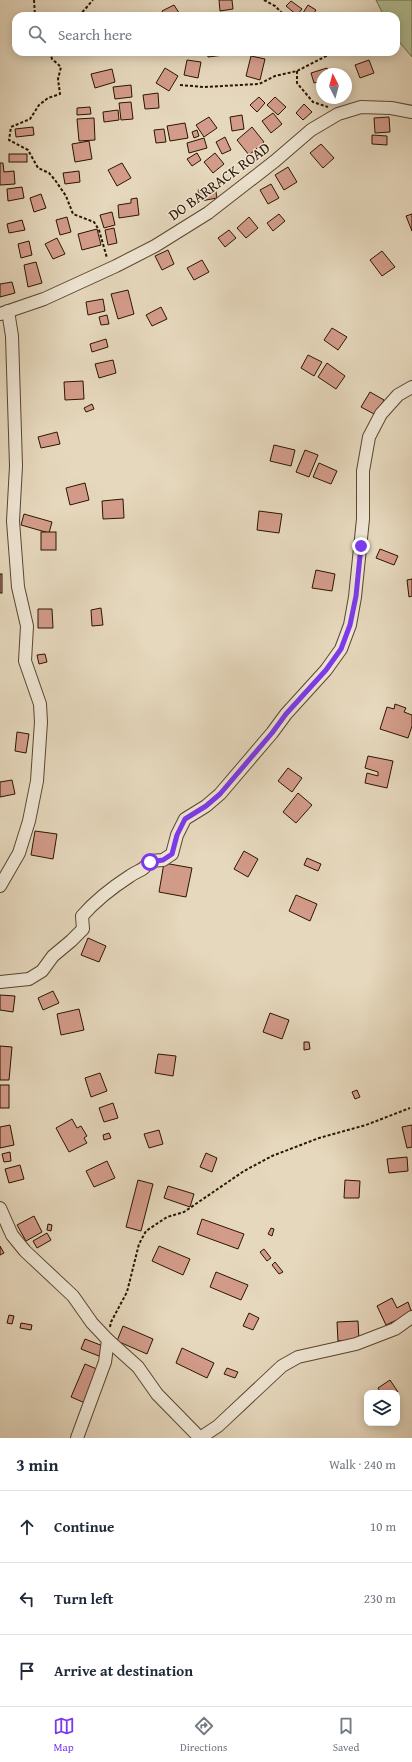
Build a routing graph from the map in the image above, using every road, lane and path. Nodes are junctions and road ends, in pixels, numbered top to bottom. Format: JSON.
{"nodes":[{"id":1,"x":34,"y":0,"type":"edge"},
{"id":2,"x":93,"y":0,"type":"edge"},
{"id":3,"x":264,"y":0,"type":"edge"},
{"id":4,"x":35,"y":12,"type":"edge"},
{"id":5,"x":82,"y":12,"type":"edge"},
{"id":6,"x":281,"y":12,"type":"edge"},
{"id":7,"x":51,"y":56,"type":"edge"},
{"id":8,"x":326,"y":56,"type":"edge"},
{"id":9,"x":297,"y":71,"type":"junction"},
{"id":10,"x":180,"y":85,"type":"dead end"},
{"id":11,"x":329,"y":107,"type":"dead end"},
{"id":12,"x":412,"y":112,"type":"edge"},
{"id":13,"x":116,"y":266,"type":"junction"},
{"id":14,"x":4,"y":312,"type":"edge"},
{"id":15,"x":412,"y":387,"type":"edge"},
{"id":16,"x":0,"y":886,"type":"edge"},
{"id":17,"x":0,"y":982,"type":"edge"},
{"id":18,"x":410,"y":1108,"type":"dead end"},
{"id":19,"x":0,"y":1208,"type":"edge"},
{"id":20,"x":412,"y":1317,"type":"edge"},
{"id":21,"x":108,"y":1340,"type":"junction"},
{"id":22,"x":77,"y":1438,"type":"edge"},
{"id":23,"x":200,"y":1438,"type":"edge"}],
"edges":[{"from":1,"to":4,"type":"path"},
{"from":2,"to":5,"type":"path"},
{"from":3,"to":6,"type":"path"},
{"from":7,"to":13,"type":"path"},
{"from":8,"to":9,"type":"path"},
{"from":9,"to":10,"type":"path"},
{"from":9,"to":11,"type":"path"},
{"from":12,"to":13,"type":"street","name":"DO BARRACK ROAD"},
{"from":13,"to":14,"type":"street","name":"DO BARRACK ROAD"},
{"from":14,"to":16,"type":"street"},
{"from":15,"to":17,"type":"street"},
{"from":18,"to":21,"type":"path"},
{"from":19,"to":21,"type":"street"},
{"from":20,"to":23,"type":"street"},
{"from":21,"to":22,"type":"street"},
{"from":21,"to":23,"type":"street"}]}
